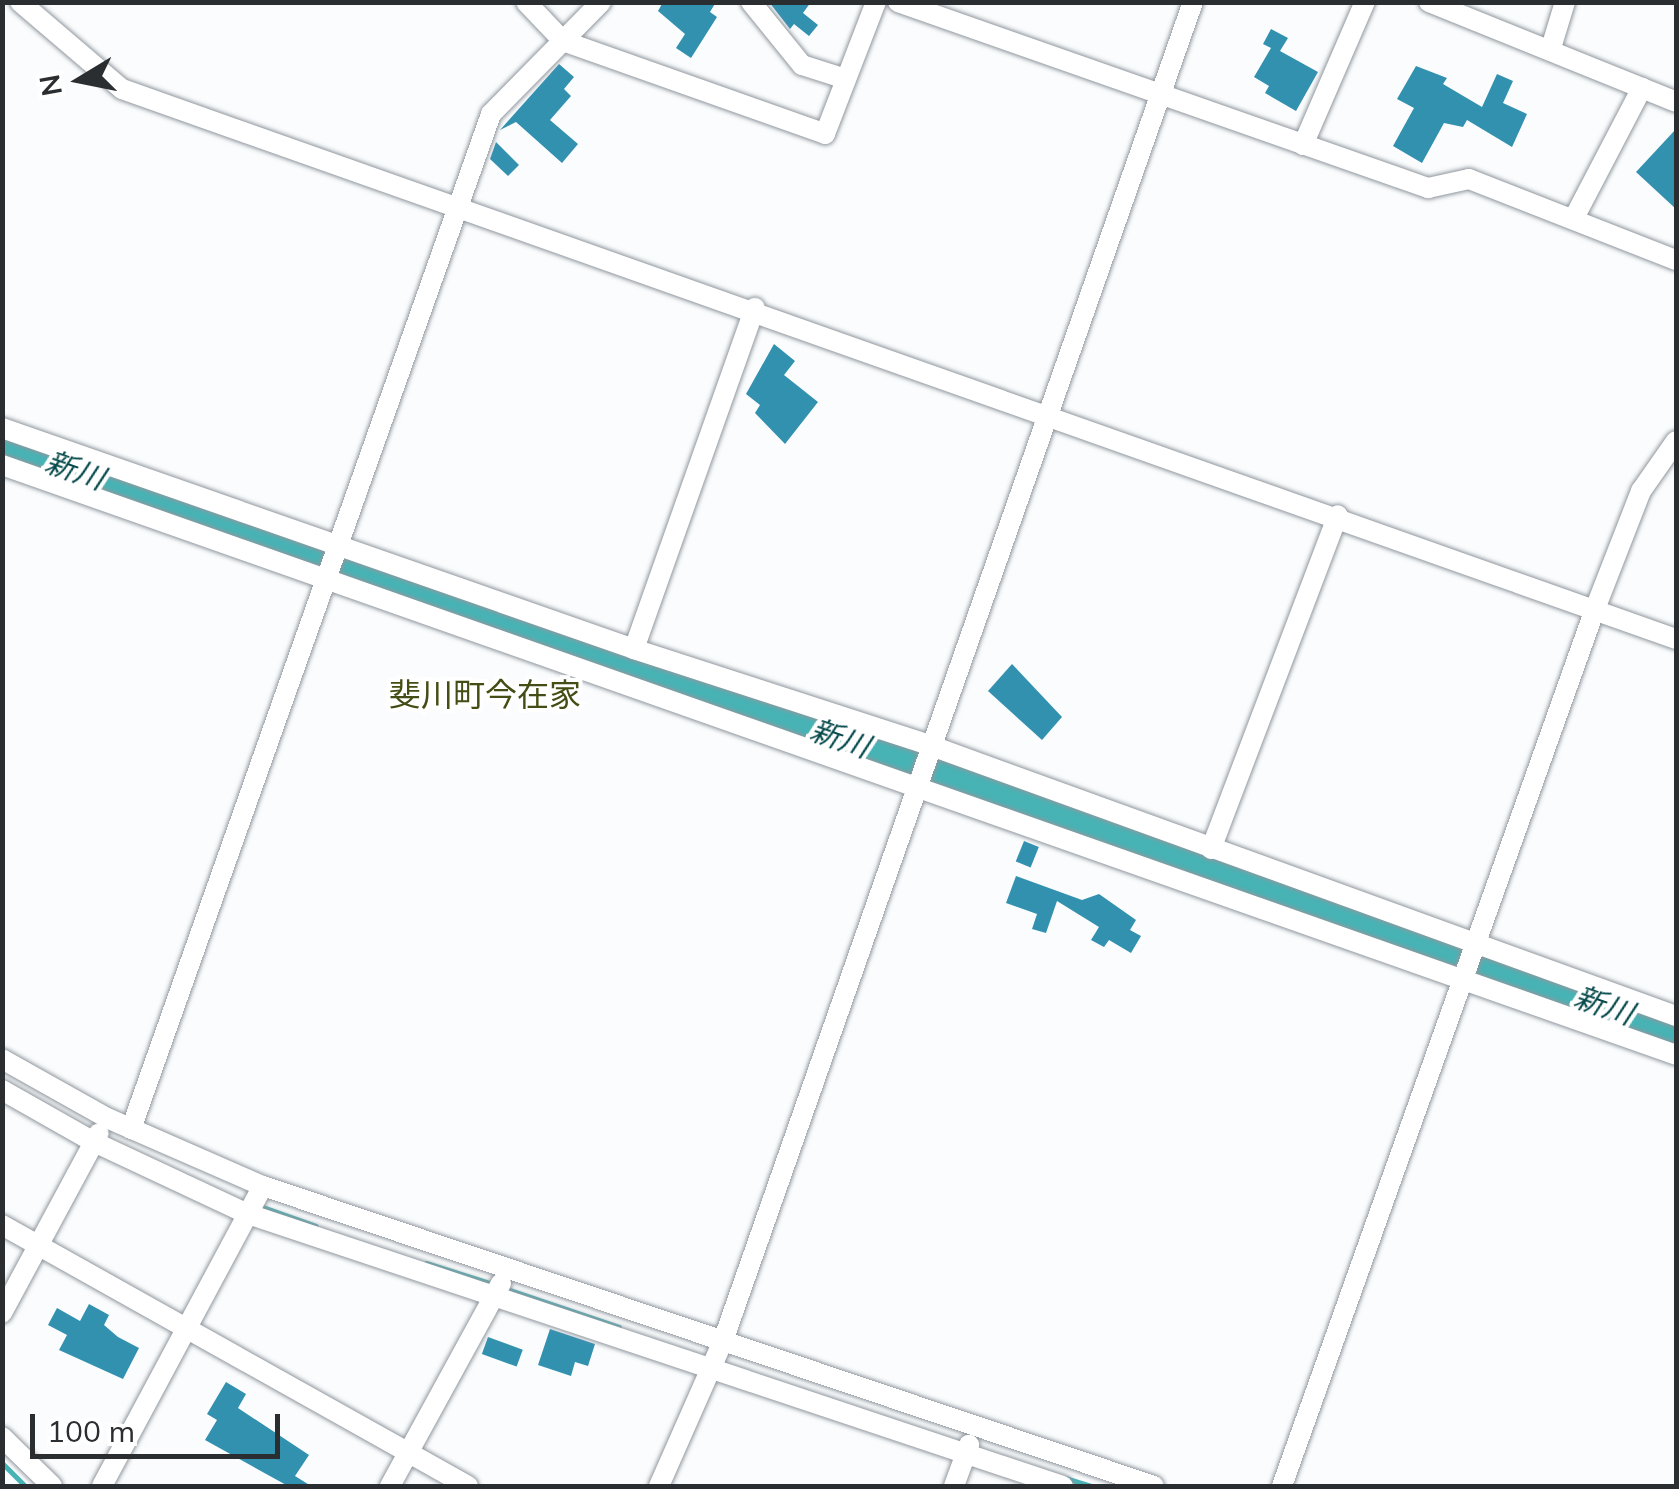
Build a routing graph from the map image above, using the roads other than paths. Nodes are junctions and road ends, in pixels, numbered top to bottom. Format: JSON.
{"nodes":[{"id":1,"x":20,"y":2,"type":"edge"},
{"id":2,"x":526,"y":2,"type":"edge"},
{"id":3,"x":601,"y":2,"type":"edge"},
{"id":4,"x":751,"y":2,"type":"edge"},
{"id":5,"x":876,"y":2,"type":"edge"},
{"id":6,"x":898,"y":2,"type":"edge"},
{"id":7,"x":1193,"y":2,"type":"edge"},
{"id":8,"x":1365,"y":2,"type":"edge"},
{"id":9,"x":1429,"y":2,"type":"edge"},
{"id":10,"x":1565,"y":2,"type":"edge"},
{"id":11,"x":564,"y":41,"type":"junction"},
{"id":12,"x":1551,"y":48,"type":"junction"},
{"id":13,"x":846,"y":80,"type":"junction"},
{"id":14,"x":1642,"y":88,"type":"junction"},
{"id":15,"x":1163,"y":96,"type":"junction"},
{"id":16,"x":1676,"y":102,"type":"edge"},
{"id":17,"x":1303,"y":145,"type":"junction"},
{"id":18,"x":458,"y":207,"type":"junction"},
{"id":19,"x":1574,"y":218,"type":"junction"},
{"id":20,"x":1676,"y":260,"type":"edge"},
{"id":21,"x":755,"y":308,"type":"junction"},
{"id":22,"x":1052,"y":414,"type":"junction"},
{"id":23,"x":2,"y":428,"type":"edge"},
{"id":24,"x":1676,"y":440,"type":"edge"},
{"id":25,"x":2,"y":465,"type":"edge"},
{"id":26,"x":1338,"y":515,"type":"junction"},
{"id":27,"x":339,"y":540,"type":"junction"},
{"id":28,"x":327,"y":574,"type":"junction"},
{"id":29,"x":1595,"y":609,"type":"junction"},
{"id":30,"x":1676,"y":638,"type":"edge"},
{"id":31,"x":634,"y":649,"type":"junction"},
{"id":32,"x":928,"y":745,"type":"junction"},
{"id":33,"x":919,"y":784,"type":"junction"},
{"id":34,"x":1211,"y":849,"type":"junction"},
{"id":35,"x":1475,"y":944,"type":"junction"},
{"id":36,"x":1463,"y":975,"type":"junction"},
{"id":37,"x":1676,"y":1016,"type":"edge"},
{"id":38,"x":1676,"y":1055,"type":"edge"},
{"id":39,"x":2,"y":1059,"type":"edge"},
{"id":40,"x":2,"y":1090,"type":"edge"},
{"id":41,"x":107,"y":1118,"type":"junction"},
{"id":42,"x":132,"y":1129,"type":"junction"},
{"id":43,"x":94,"y":1142,"type":"junction"},
{"id":44,"x":263,"y":1186,"type":"junction"},
{"id":45,"x":248,"y":1214,"type":"junction"},
{"id":46,"x":2,"y":1226,"type":"edge"},
{"id":47,"x":38,"y":1246,"type":"junction"},
{"id":48,"x":507,"y":1272,"type":"junction"},
{"id":49,"x":495,"y":1294,"type":"junction"},
{"id":50,"x":2,"y":1313,"type":"edge"},
{"id":51,"x":186,"y":1328,"type":"junction"},
{"id":52,"x":722,"y":1341,"type":"junction"},
{"id":53,"x":710,"y":1368,"type":"junction"},
{"id":54,"x":975,"y":1429,"type":"junction"},
{"id":55,"x":2,"y":1437,"type":"edge"},
{"id":56,"x":410,"y":1451,"type":"junction"},
{"id":57,"x":966,"y":1454,"type":"junction"},
{"id":58,"x":1142,"y":1485,"type":"edge"},
{"id":59,"x":52,"y":1486,"type":"edge"},
{"id":60,"x":102,"y":1486,"type":"edge"},
{"id":61,"x":390,"y":1486,"type":"edge"},
{"id":62,"x":468,"y":1486,"type":"edge"},
{"id":63,"x":659,"y":1486,"type":"edge"},
{"id":64,"x":954,"y":1486,"type":"edge"},
{"id":65,"x":1063,"y":1486,"type":"edge"},
{"id":66,"x":1282,"y":1486,"type":"edge"}],
"edges":[{"from":1,"to":18,"type":"street"},
{"from":2,"to":11,"type":"street"},
{"from":3,"to":11,"type":"street"},
{"from":4,"to":13,"type":"street"},
{"from":5,"to":13,"type":"street"},
{"from":6,"to":15,"type":"street"},
{"from":7,"to":15,"type":"street"},
{"from":8,"to":17,"type":"street"},
{"from":9,"to":12,"type":"street"},
{"from":10,"to":12,"type":"street"},
{"from":11,"to":13,"type":"street"},
{"from":11,"to":18,"type":"street"},
{"from":12,"to":14,"type":"street"},
{"from":14,"to":16,"type":"street"},
{"from":14,"to":19,"type":"street"},
{"from":15,"to":17,"type":"street"},
{"from":15,"to":22,"type":"street"},
{"from":17,"to":19,"type":"street"},
{"from":18,"to":21,"type":"street"},
{"from":18,"to":27,"type":"street"},
{"from":19,"to":20,"type":"street"},
{"from":21,"to":22,"type":"street"},
{"from":21,"to":31,"type":"street"},
{"from":22,"to":26,"type":"street"},
{"from":22,"to":32,"type":"street"},
{"from":23,"to":27,"type":"street"},
{"from":24,"to":29,"type":"street"},
{"from":25,"to":28,"type":"street"},
{"from":26,"to":29,"type":"street"},
{"from":26,"to":34,"type":"street"},
{"from":27,"to":28,"type":"street"},
{"from":27,"to":31,"type":"street"},
{"from":28,"to":33,"type":"street"},
{"from":28,"to":42,"type":"street"},
{"from":29,"to":30,"type":"street"},
{"from":29,"to":35,"type":"street"},
{"from":31,"to":32,"type":"street"},
{"from":32,"to":33,"type":"street"},
{"from":32,"to":34,"type":"street"},
{"from":33,"to":36,"type":"street"},
{"from":33,"to":52,"type":"street"},
{"from":34,"to":35,"type":"street"},
{"from":35,"to":36,"type":"street"},
{"from":35,"to":37,"type":"street"},
{"from":36,"to":38,"type":"street"},
{"from":36,"to":66,"type":"street"},
{"from":39,"to":41,"type":"street"},
{"from":40,"to":43,"type":"street"},
{"from":41,"to":42,"type":"street"},
{"from":41,"to":43,"type":"street"},
{"from":42,"to":44,"type":"street"},
{"from":43,"to":45,"type":"street"},
{"from":43,"to":47,"type":"street"},
{"from":44,"to":45,"type":"street"},
{"from":44,"to":48,"type":"street"},
{"from":45,"to":49,"type":"street"},
{"from":45,"to":51,"type":"street"},
{"from":46,"to":47,"type":"street"},
{"from":47,"to":50,"type":"street"},
{"from":47,"to":51,"type":"street"},
{"from":48,"to":49,"type":"street"},
{"from":48,"to":52,"type":"street"},
{"from":49,"to":53,"type":"street"},
{"from":49,"to":56,"type":"street"},
{"from":51,"to":56,"type":"street"},
{"from":51,"to":60,"type":"street"},
{"from":52,"to":53,"type":"street"},
{"from":52,"to":54,"type":"street"},
{"from":53,"to":57,"type":"street"},
{"from":53,"to":63,"type":"street"},
{"from":54,"to":57,"type":"street"},
{"from":54,"to":58,"type":"street"},
{"from":55,"to":59,"type":"street"},
{"from":56,"to":61,"type":"street"},
{"from":56,"to":62,"type":"street"},
{"from":57,"to":64,"type":"street"},
{"from":57,"to":65,"type":"street"}]}
